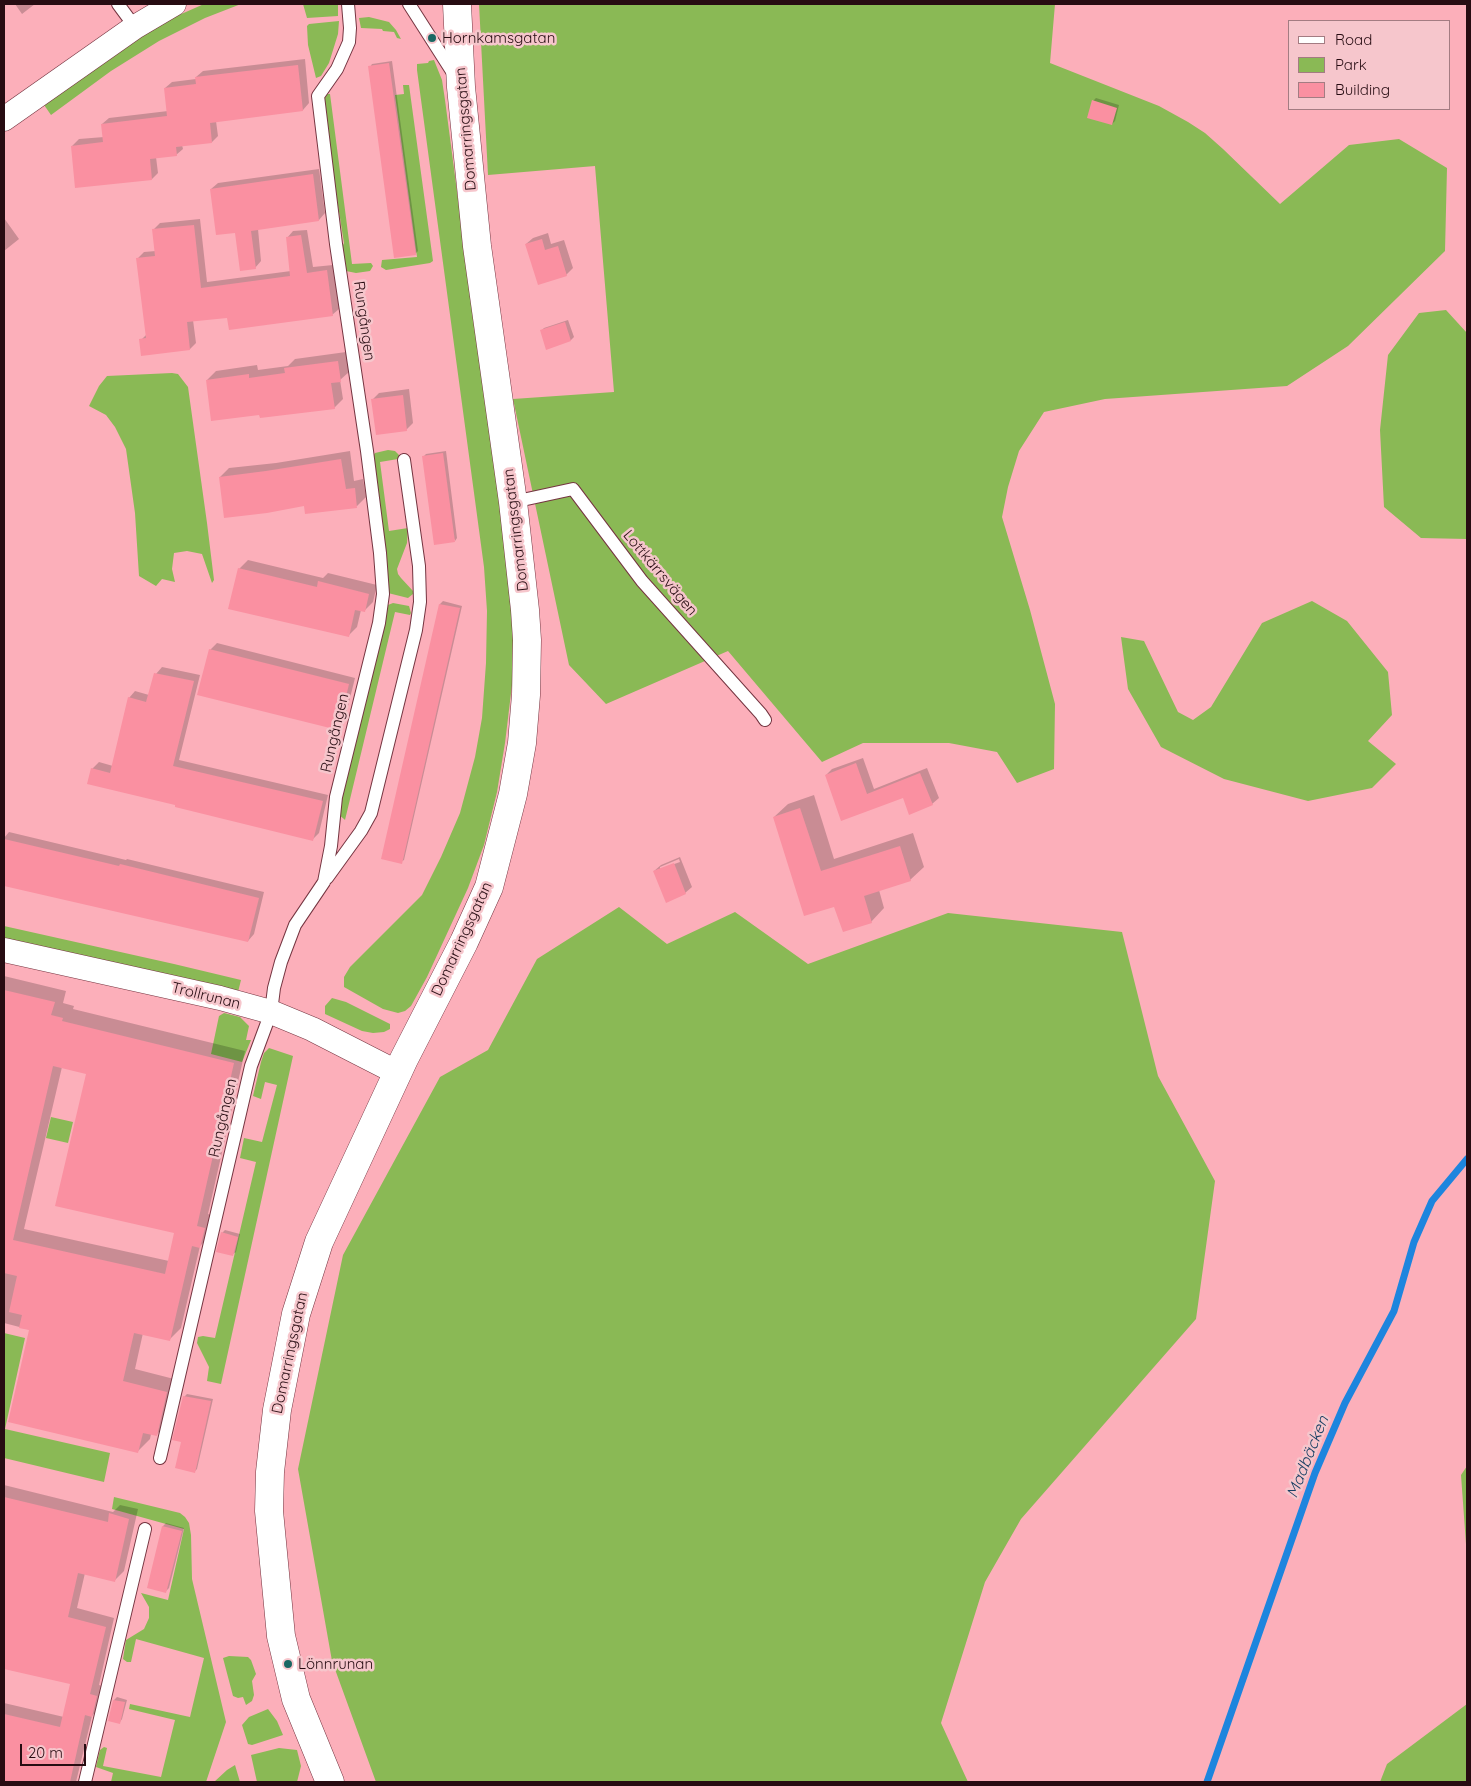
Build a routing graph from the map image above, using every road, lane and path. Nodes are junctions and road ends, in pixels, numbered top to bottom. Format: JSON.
{"nodes":[{"id":1,"x":118,"y":4,"type":"edge"},
{"id":2,"x":174,"y":4,"type":"edge"},
{"id":3,"x":348,"y":4,"type":"edge"},
{"id":4,"x":409,"y":4,"type":"edge"},
{"id":5,"x":457,"y":4,"type":"edge"},
{"id":6,"x":135,"y":26,"type":"junction"},
{"id":7,"x":461,"y":87,"type":"junction"},
{"id":8,"x":4,"y":119,"type":"edge"},
{"id":9,"x":404,"y":460,"type":"dead end"},
{"id":10,"x":513,"y":502,"type":"junction"},
{"id":11,"x":765,"y":720,"type":"dead end"},
{"id":12,"x":324,"y":882,"type":"junction"},
{"id":13,"x":4,"y":950,"type":"edge"},
{"id":14,"x":271,"y":1012,"type":"junction"},
{"id":15,"x":398,"y":1073,"type":"junction"},
{"id":16,"x":160,"y":1458,"type":"dead end"},
{"id":17,"x":145,"y":1529,"type":"dead end"},
{"id":18,"x":85,"y":1782,"type":"edge"},
{"id":19,"x":330,"y":1782,"type":"edge"}],
"edges":[{"from":1,"to":6,"type":"lane"},
{"from":2,"to":6,"type":"street"},
{"from":3,"to":12,"type":"lane","name":"Rungången"},
{"from":4,"to":7,"type":"lane"},
{"from":5,"to":7,"type":"street","name":"Domarringsgatan"},
{"from":6,"to":8,"type":"street"},
{"from":7,"to":10,"type":"street","name":"Domarringsgatan"},
{"from":9,"to":12,"type":"lane"},
{"from":10,"to":11,"type":"lane","name":"Lottkärrsvägen"},
{"from":10,"to":15,"type":"street","name":"Domarringsgatan"},
{"from":12,"to":14,"type":"lane","name":"Rungången"},
{"from":13,"to":14,"type":"street","name":"Trollrunan"},
{"from":14,"to":15,"type":"street","name":"Trollrunan"},
{"from":14,"to":16,"type":"lane","name":"Rungången"},
{"from":15,"to":19,"type":"street","name":"Domarringsgatan"},
{"from":17,"to":18,"type":"lane"}]}
